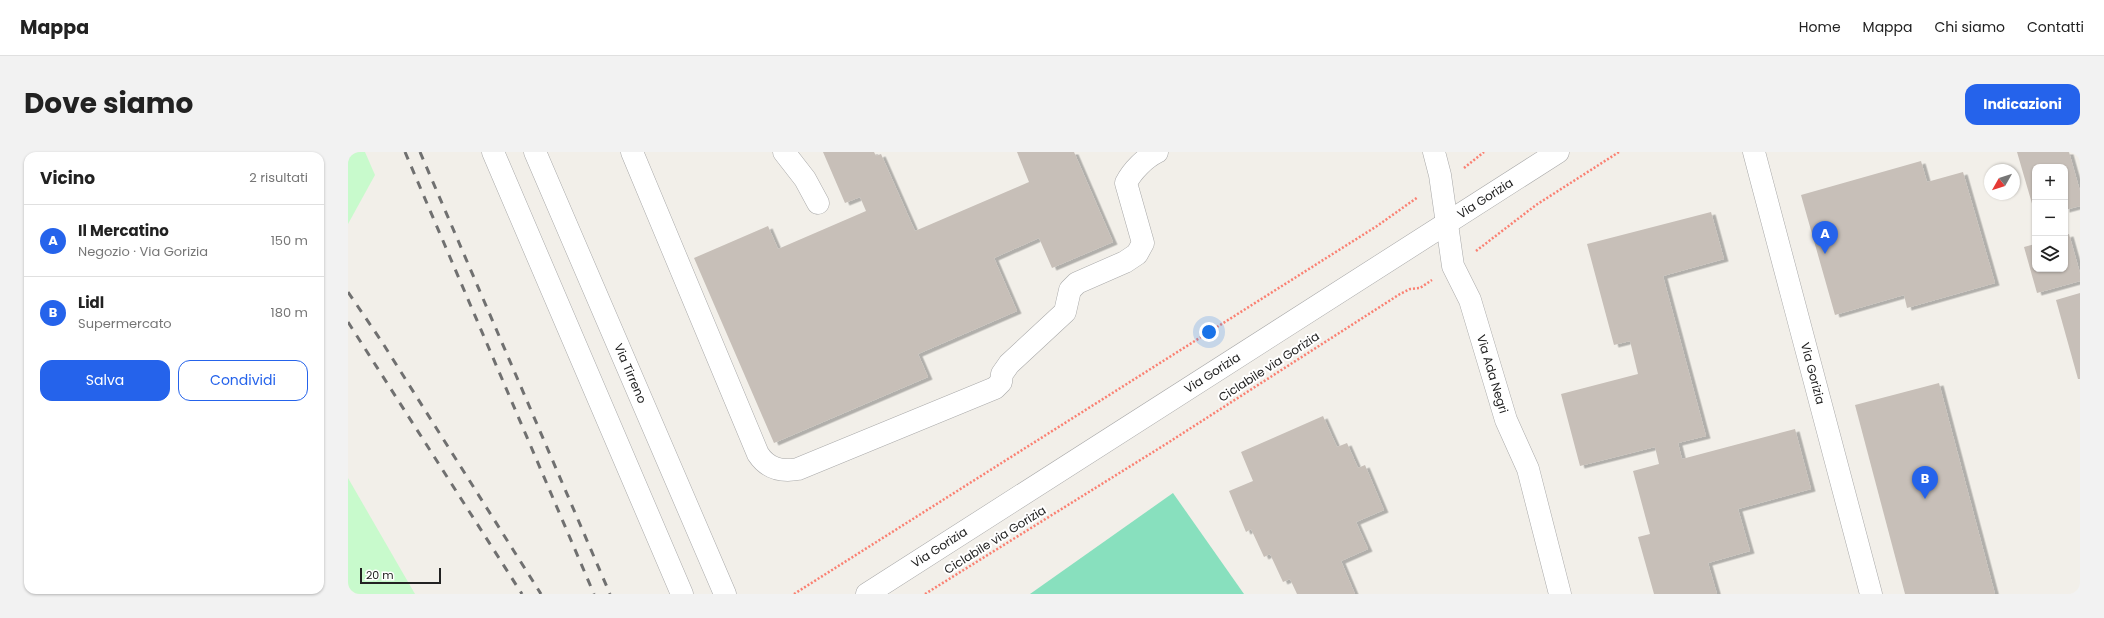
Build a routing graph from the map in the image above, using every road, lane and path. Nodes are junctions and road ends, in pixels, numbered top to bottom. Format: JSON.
{"nodes":[{"id":1,"x":493,"y":152,"type":"edge"},
{"id":2,"x":535,"y":152,"type":"edge"},
{"id":3,"x":632,"y":152,"type":"edge"},
{"id":4,"x":784,"y":152,"type":"edge"},
{"id":5,"x":795,"y":152,"type":"edge"},
{"id":6,"x":1158,"y":152,"type":"edge"},
{"id":7,"x":1434,"y":152,"type":"edge"},
{"id":8,"x":1484,"y":152,"type":"edge"},
{"id":9,"x":1558,"y":152,"type":"edge"},
{"id":10,"x":1619,"y":152,"type":"edge"},
{"id":11,"x":1754,"y":152,"type":"edge"},
{"id":12,"x":806,"y":179,"type":"junction"},
{"id":13,"x":1441,"y":182,"type":"junction"},
{"id":14,"x":818,"y":203,"type":"dead end"},
{"id":15,"x":1448,"y":223,"type":"junction"},
{"id":16,"x":1453,"y":266,"type":"junction"},
{"id":17,"x":682,"y":594,"type":"edge"},
{"id":18,"x":726,"y":594,"type":"edge"},
{"id":19,"x":794,"y":594,"type":"edge"},
{"id":20,"x":867,"y":594,"type":"edge"},
{"id":21,"x":925,"y":594,"type":"edge"},
{"id":22,"x":1560,"y":594,"type":"edge"},
{"id":23,"x":1871,"y":594,"type":"edge"}],
"edges":[{"from":1,"to":17,"type":"street"},
{"from":2,"to":18,"type":"street","name":"Via Tirreno"},
{"from":3,"to":6,"type":"street"},
{"from":4,"to":12,"type":"street"},
{"from":5,"to":12,"type":"street"},
{"from":7,"to":13,"type":"street","name":"Via Ada Negri"},
{"from":8,"to":13,"type":"path"},
{"from":9,"to":15,"type":"street","name":"Via Gorizia"},
{"from":10,"to":16,"type":"path","name":"Ciclabile via Gorizia"},
{"from":11,"to":23,"type":"street","name":"Via Gorizia"},
{"from":12,"to":14,"type":"street"},
{"from":13,"to":15,"type":"street","name":"Via Ada Negri"},
{"from":13,"to":19,"type":"path"},
{"from":15,"to":16,"type":"street","name":"Via Ada Negri"},
{"from":15,"to":20,"type":"street","name":"Via Gorizia"},
{"from":16,"to":21,"type":"path","name":"Ciclabile via Gorizia"},
{"from":16,"to":22,"type":"street","name":"Via Ada Negri"}]}
